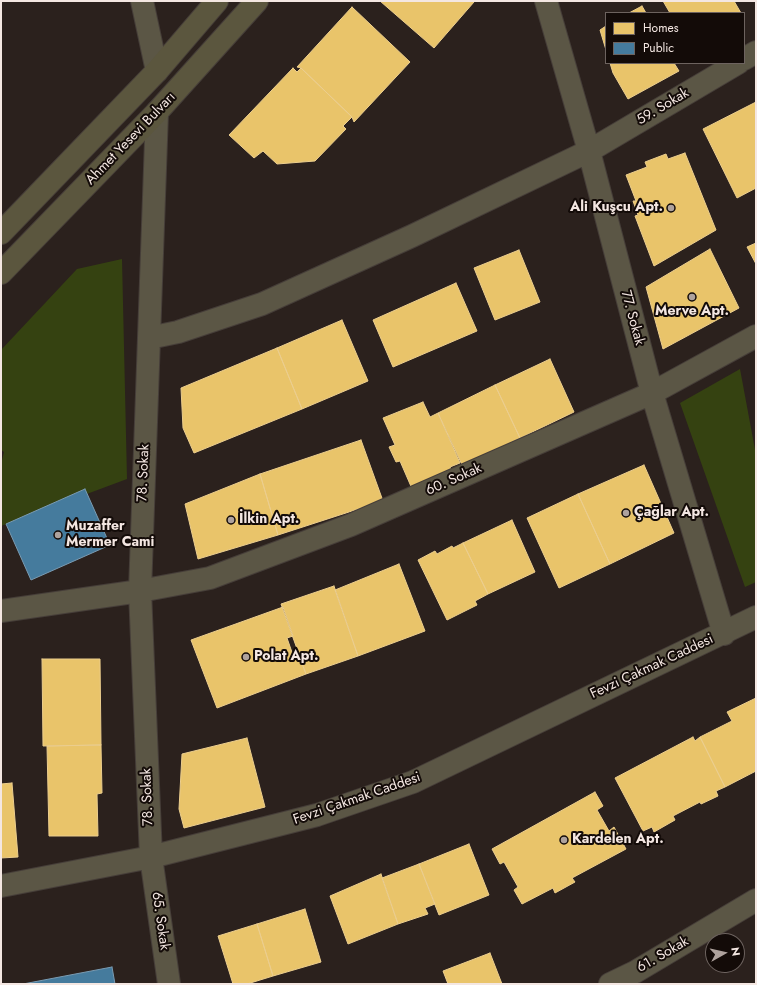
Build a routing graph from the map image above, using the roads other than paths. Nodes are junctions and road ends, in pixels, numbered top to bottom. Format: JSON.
{"nodes":[{"id":1,"x":142,"y":1,"type":"edge"},
{"id":2,"x":217,"y":1,"type":"edge"},
{"id":3,"x":257,"y":1,"type":"edge"},
{"id":4,"x":546,"y":1,"type":"edge"},
{"id":5,"x":756,"y":52,"type":"edge"},
{"id":6,"x":745,"y":59,"type":"edge"},
{"id":7,"x":736,"y":64,"type":"edge"},
{"id":8,"x":157,"y":71,"type":"junction"},
{"id":9,"x":157,"y":112,"type":"junction"},
{"id":10,"x":589,"y":151,"type":"junction"},
{"id":11,"x":1,"y":233,"type":"edge"},
{"id":12,"x":1,"y":273,"type":"edge"},
{"id":13,"x":756,"y":336,"type":"edge"},
{"id":14,"x":149,"y":338,"type":"junction"},
{"id":15,"x":652,"y":393,"type":"junction"},
{"id":16,"x":140,"y":592,"type":"junction"},
{"id":17,"x":1,"y":611,"type":"edge"},
{"id":18,"x":756,"y":618,"type":"edge"},
{"id":19,"x":724,"y":634,"type":"junction"},
{"id":20,"x":151,"y":857,"type":"junction"},
{"id":21,"x":1,"y":886,"type":"edge"},
{"id":22,"x":756,"y":900,"type":"edge"},
{"id":23,"x":169,"y":984,"type":"edge"},
{"id":24,"x":610,"y":984,"type":"edge"}],
"edges":[{"from":1,"to":8,"type":"street"},
{"from":2,"to":8,"type":"main road","name":"Ahmet Yesevi Bulvarı"},
{"from":3,"to":9,"type":"main road","name":"Ahmet Yesevi Bulvarı"},
{"from":4,"to":10,"type":"street","name":"77. Sokak"},
{"from":5,"to":6,"type":"street"},
{"from":7,"to":10,"type":"street","name":"59. Sokak"},
{"from":8,"to":11,"type":"main road","name":"Ahmet Yesevi Bulvarı"},
{"from":9,"to":12,"type":"main road","name":"Ahmet Yesevi Bulvarı"},
{"from":9,"to":14,"type":"street","name":"78. Sokak"},
{"from":10,"to":14,"type":"street","name":"59. Sokak"},
{"from":10,"to":15,"type":"street","name":"77. Sokak"},
{"from":13,"to":15,"type":"street","name":"60. Sokak"},
{"from":14,"to":16,"type":"street","name":"78. Sokak"},
{"from":15,"to":16,"type":"street","name":"60. Sokak"},
{"from":15,"to":19,"type":"street","name":"77. Sokak"},
{"from":16,"to":17,"type":"street","name":"60. Sokak"},
{"from":16,"to":20,"type":"street","name":"78. Sokak"},
{"from":18,"to":19,"type":"street","name":"Fevzi Çakmak Caddesi"},
{"from":19,"to":20,"type":"street","name":"Fevzi Çakmak Caddesi"},
{"from":20,"to":21,"type":"street","name":"Fevzi Çakmak Caddesi"},
{"from":20,"to":23,"type":"street","name":"65. Sokak"},
{"from":22,"to":24,"type":"street","name":"61. Sokak"}]}
